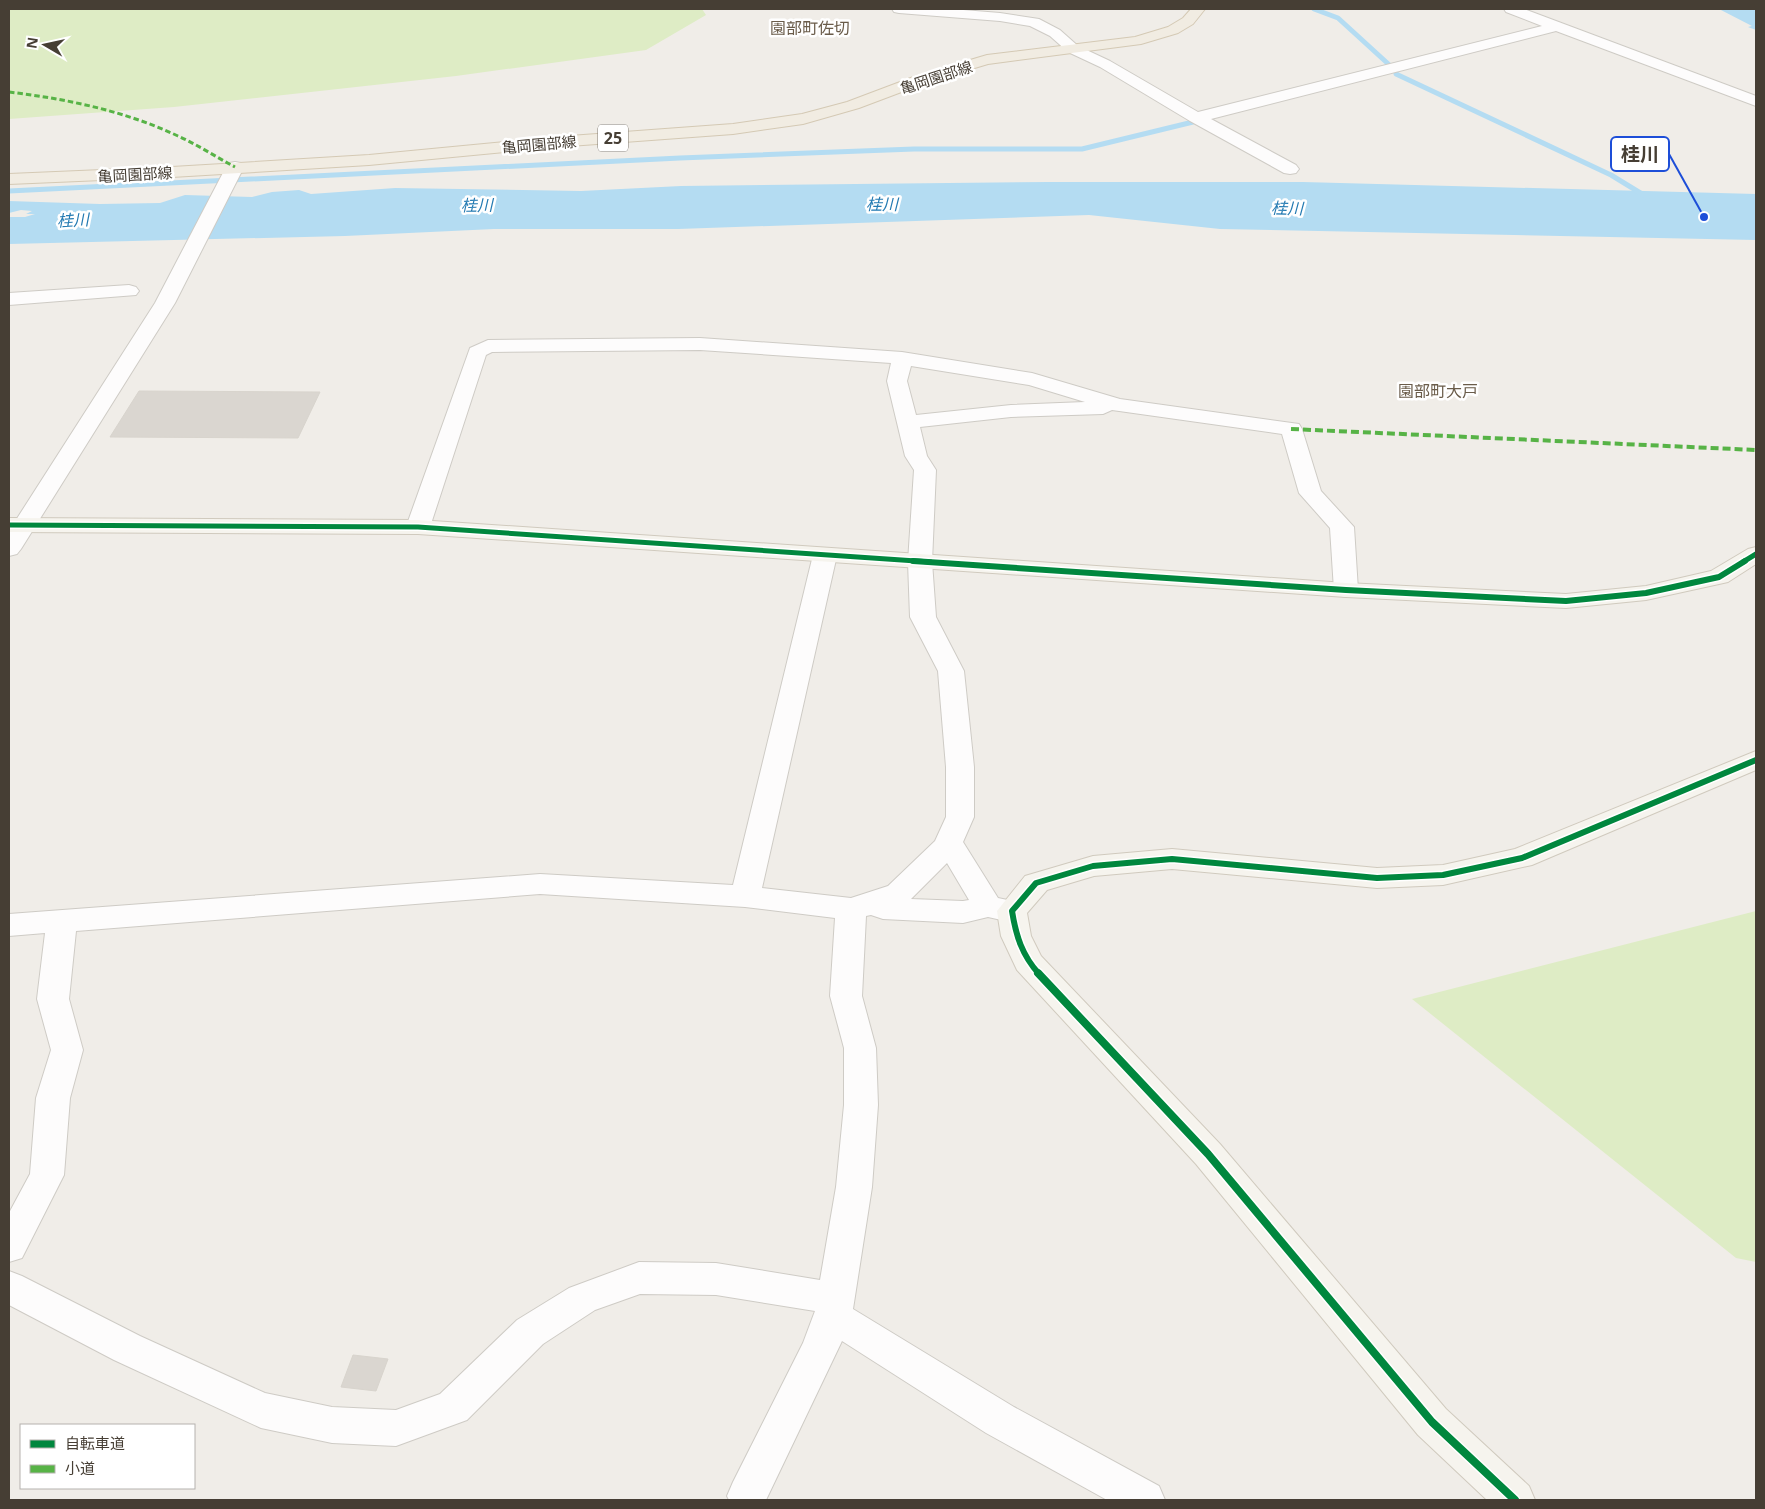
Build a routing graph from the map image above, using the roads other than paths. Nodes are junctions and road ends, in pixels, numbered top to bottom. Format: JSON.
{"nodes":[{"id":1,"x":899,"y":9,"type":"edge"},
{"id":2,"x":1198,"y":9,"type":"edge"},
{"id":3,"x":1511,"y":9,"type":"edge"},
{"id":4,"x":1558,"y":26,"type":"junction"},
{"id":5,"x":1073,"y":49,"type":"junction"},
{"id":6,"x":1756,"y":101,"type":"edge"},
{"id":7,"x":1196,"y":118,"type":"junction"},
{"id":8,"x":233,"y":169,"type":"junction"},
{"id":9,"x":1290,"y":169,"type":"dead end"},
{"id":10,"x":9,"y":179,"type":"edge"},
{"id":11,"x":129,"y":291,"type":"dead end"},
{"id":12,"x":9,"y":298,"type":"edge"},
{"id":13,"x":902,"y":358,"type":"junction"},
{"id":14,"x":1117,"y":405,"type":"junction"},
{"id":15,"x":907,"y":422,"type":"junction"},
{"id":16,"x":16,"y":526,"type":"edge"},
{"id":17,"x":418,"y":527,"type":"junction"},
{"id":18,"x":9,"y":549,"type":"edge"},
{"id":19,"x":1756,"y":554,"type":"edge"},
{"id":20,"x":824,"y":555,"type":"junction"},
{"id":21,"x":920,"y":562,"type":"junction"},
{"id":22,"x":1346,"y":590,"type":"junction"},
{"id":23,"x":1756,"y":760,"type":"edge"},
{"id":24,"x":947,"y":846,"type":"junction"},
{"id":25,"x":745,"y":896,"type":"junction"},
{"id":26,"x":861,"y":906,"type":"junction"},
{"id":27,"x":1000,"y":909,"type":"junction"},
{"id":28,"x":62,"y":922,"type":"junction"},
{"id":29,"x":9,"y":926,"type":"edge"},
{"id":30,"x":9,"y":1247,"type":"edge"},
{"id":31,"x":9,"y":1287,"type":"edge"},
{"id":32,"x":834,"y":1307,"type":"junction"},
{"id":33,"x":747,"y":1496,"type":"dead end"},
{"id":34,"x":1145,"y":1500,"type":"edge"},
{"id":35,"x":1515,"y":1500,"type":"edge"}],
"edges":[{"from":1,"to":5,"type":"street"},
{"from":2,"to":5,"type":"main road","name":"亀岡園部線","number":"25"},
{"from":3,"to":4,"type":"street"},
{"from":4,"to":6,"type":"street"},
{"from":4,"to":7,"type":"street"},
{"from":5,"to":7,"type":"street"},
{"from":5,"to":8,"type":"main road","name":"亀岡園部線","number":"25"},
{"from":7,"to":9,"type":"street"},
{"from":8,"to":10,"type":"main road","name":"亀岡園部線","number":"25"},
{"from":8,"to":16,"type":"street"},
{"from":11,"to":12,"type":"street"},
{"from":13,"to":14,"type":"street"},
{"from":13,"to":15,"type":"street"},
{"from":13,"to":17,"type":"street"},
{"from":14,"to":15,"type":"street"},
{"from":14,"to":22,"type":"street"},
{"from":15,"to":21,"type":"street"},
{"from":16,"to":17,"type":"street"},
{"from":16,"to":18,"type":"street"},
{"from":17,"to":20,"type":"street"},
{"from":19,"to":22,"type":"street"},
{"from":20,"to":21,"type":"street"},
{"from":20,"to":25,"type":"street"},
{"from":21,"to":22,"type":"street"},
{"from":21,"to":24,"type":"street"},
{"from":23,"to":27,"type":"street"},
{"from":24,"to":26,"type":"street"},
{"from":24,"to":27,"type":"street"},
{"from":25,"to":26,"type":"street"},
{"from":25,"to":28,"type":"street"},
{"from":26,"to":27,"type":"street"},
{"from":26,"to":32,"type":"street"},
{"from":27,"to":35,"type":"street"},
{"from":28,"to":29,"type":"street"},
{"from":28,"to":30,"type":"street"},
{"from":31,"to":32,"type":"street"},
{"from":32,"to":33,"type":"street"},
{"from":32,"to":34,"type":"street"}]}
